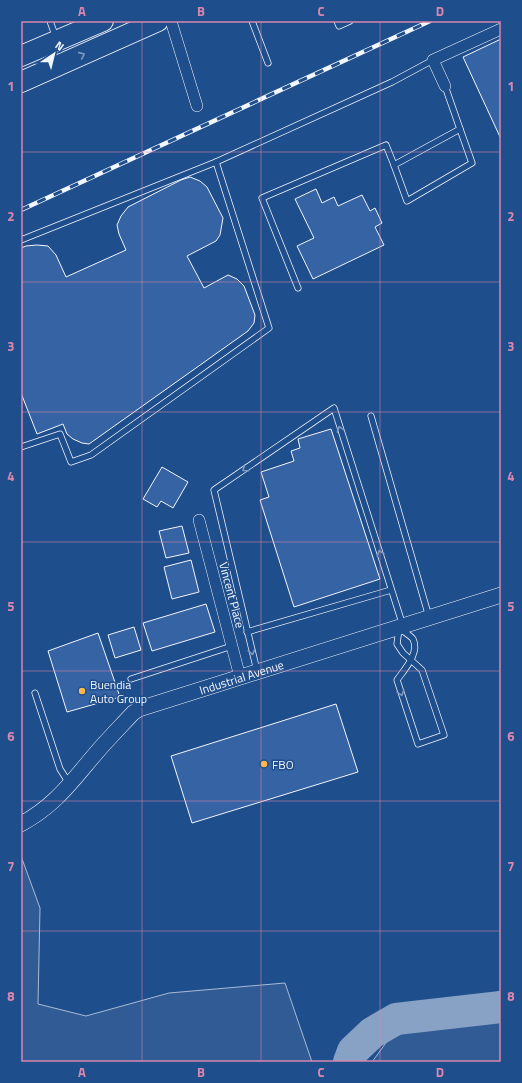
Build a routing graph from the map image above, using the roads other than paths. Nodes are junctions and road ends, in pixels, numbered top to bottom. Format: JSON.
{"nodes":[{"id":1,"x":50,"y":21,"type":"edge"},
{"id":2,"x":158,"y":21,"type":"edge"},
{"id":3,"x":171,"y":21,"type":"edge"},
{"id":4,"x":252,"y":21,"type":"edge"},
{"id":5,"x":337,"y":21,"type":"edge"},
{"id":6,"x":350,"y":21,"type":"edge"},
{"id":7,"x":100,"y":22,"type":"edge"},
{"id":8,"x":501,"y":29,"type":"edge"},
{"id":9,"x":57,"y":41,"type":"junction"},
{"id":10,"x":22,"y":53,"type":"edge"},
{"id":11,"x":433,"y":60,"type":"junction"},
{"id":12,"x":268,"y":63,"type":"dead end"},
{"id":13,"x":21,"y":82,"type":"edge"},
{"id":14,"x":444,"y":86,"type":"joint"},
{"id":15,"x":197,"y":106,"type":"dead end"},
{"id":16,"x":460,"y":129,"type":"junction"},
{"id":17,"x":216,"y":162,"type":"junction"},
{"id":18,"x":394,"y":165,"type":"junction"},
{"id":19,"x":21,"y":240,"type":"edge"},
{"id":20,"x":298,"y":288,"type":"dead end"},
{"id":21,"x":371,"y":416,"type":"dead end"},
{"id":22,"x":21,"y":447,"type":"edge"},
{"id":23,"x":199,"y":520,"type":"dead end"},
{"id":24,"x":391,"y":590,"type":"junction"},
{"id":25,"x":501,"y":595,"type":"edge"},
{"id":26,"x":429,"y":618,"type":"junction"},
{"id":27,"x":401,"y":627,"type":"junction"},
{"id":28,"x":248,"y":632,"type":"junction"},
{"id":29,"x":232,"y":646,"type":"junction"},
{"id":30,"x":411,"y":659,"type":"junction"},
{"id":31,"x":257,"y":672,"type":"junction"},
{"id":32,"x":240,"y":677,"type":"junction"},
{"id":33,"x":131,"y":679,"type":"dead end"},
{"id":34,"x":35,"y":693,"type":"dead end"},
{"id":35,"x":70,"y":785,"type":"junction"},
{"id":36,"x":21,"y":824,"type":"edge"}],
"edges":[{"from":1,"to":9,"type":"lane"},
{"from":13,"to":2,"type":"highway","one_way":true},
{"from":3,"to":15,"type":"street"},
{"from":4,"to":12,"type":"lane"},
{"from":5,"to":6,"type":"lane"},
{"from":7,"to":9,"type":"highway"},
{"from":8,"to":11,"type":"street"},
{"from":9,"to":10,"type":"highway"},
{"from":11,"to":14,"type":"street"},
{"from":11,"to":17,"type":"lane"},
{"from":14,"to":16,"type":"lane"},
{"from":16,"to":18,"type":"lane"},
{"from":16,"to":18,"type":"lane"},
{"from":17,"to":19,"type":"lane"},
{"from":17,"to":22,"type":"lane"},
{"from":18,"to":20,"type":"lane"},
{"from":21,"to":26,"type":"lane"},
{"from":23,"to":29,"type":"street","name":"Vincent Place"},
{"from":24,"to":27,"type":"lane"},
{"from":24,"to":28,"type":"lane"},
{"from":24,"to":28,"type":"lane","one_way":true},
{"from":25,"to":26,"type":"street","name":"Industrial Avenue"},
{"from":26,"to":27,"type":"street","name":"Industrial Avenue"},
{"from":27,"to":30,"type":"lane"},
{"from":27,"to":30,"type":"lane"},
{"from":27,"to":31,"type":"street","name":"Industrial Avenue"},
{"from":28,"to":31,"type":"lane","one_way":true},
{"from":29,"to":32,"type":"street","name":"Vincent Place"},
{"from":29,"to":33,"type":"lane"},
{"from":30,"to":30,"type":"lane","one_way":true},
{"from":31,"to":32,"type":"street","name":"Industrial Avenue"},
{"from":32,"to":35,"type":"street","name":"Industrial Avenue"},
{"from":34,"to":35,"type":"lane"},
{"from":35,"to":36,"type":"street","name":"Industrial Avenue"}]}
